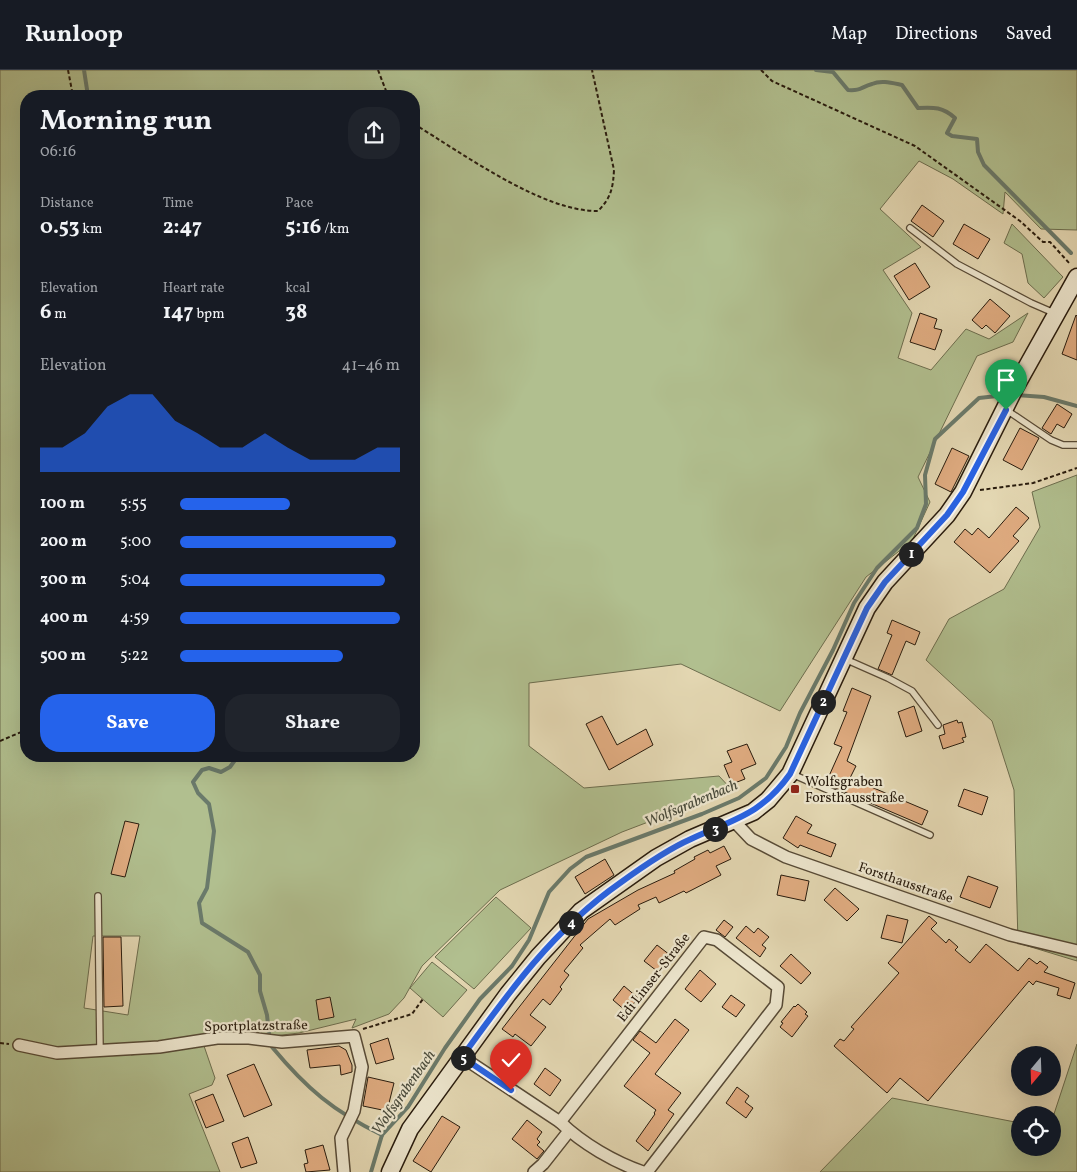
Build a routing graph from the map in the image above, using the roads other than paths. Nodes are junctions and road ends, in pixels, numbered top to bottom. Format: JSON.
{"nodes":[{"id":1,"x":910,"y":228,"type":"dead end"},
{"id":2,"x":1074,"y":272,"type":"edge"},
{"id":3,"x":1056,"y":314,"type":"junction"},
{"id":4,"x":1010,"y":399,"type":"junction"},
{"id":5,"x":1076,"y":445,"type":"edge"},
{"id":6,"x":843,"y":658,"type":"junction"},
{"id":7,"x":938,"y":725,"type":"dead end"},
{"id":8,"x":790,"y":774,"type":"junction"},
{"id":9,"x":734,"y":821,"type":"junction"},
{"id":10,"x":930,"y":835,"type":"dead end"},
{"id":11,"x":98,"y":896,"type":"dead end"},
{"id":12,"x":1077,"y":952,"type":"edge"},
{"id":13,"x":19,"y":1045,"type":"dead end"},
{"id":14,"x":100,"y":1051,"type":"junction"},
{"id":15,"x":462,"y":1057,"type":"junction"},
{"id":16,"x":560,"y":1122,"type":"junction"},
{"id":17,"x":569,"y":1131,"type":"junction"},
{"id":18,"x":344,"y":1172,"type":"edge"},
{"id":19,"x":390,"y":1172,"type":"edge"},
{"id":20,"x":534,"y":1172,"type":"edge"},
{"id":21,"x":645,"y":1172,"type":"edge"}],
"edges":[{"from":1,"to":3,"type":"lane"},
{"from":2,"to":3,"type":"main road"},
{"from":3,"to":4,"type":"main road"},
{"from":4,"to":5,"type":"lane"},
{"from":4,"to":6,"type":"main road"},
{"from":6,"to":7,"type":"lane"},
{"from":6,"to":8,"type":"main road"},
{"from":8,"to":9,"type":"main road"},
{"from":8,"to":10,"type":"lane"},
{"from":9,"to":12,"type":"street","name":"Forsthausstraße"},
{"from":9,"to":15,"type":"main road"},
{"from":11,"to":14,"type":"lane"},
{"from":13,"to":14,"type":"street","name":"Sportplatzstraße"},
{"from":14,"to":18,"type":"street","name":"Sportplatzstraße"},
{"from":15,"to":16,"type":"street","name":"Edi Linser-Straße"},
{"from":15,"to":19,"type":"main road"},
{"from":16,"to":17,"type":"street","name":"Edi Linser-Straße"},
{"from":16,"to":21,"type":"street","name":"Edi Linser-Straße"},
{"from":17,"to":20,"type":"street"},
{"from":17,"to":21,"type":"street","name":"Edi Linser-Straße"}]}
